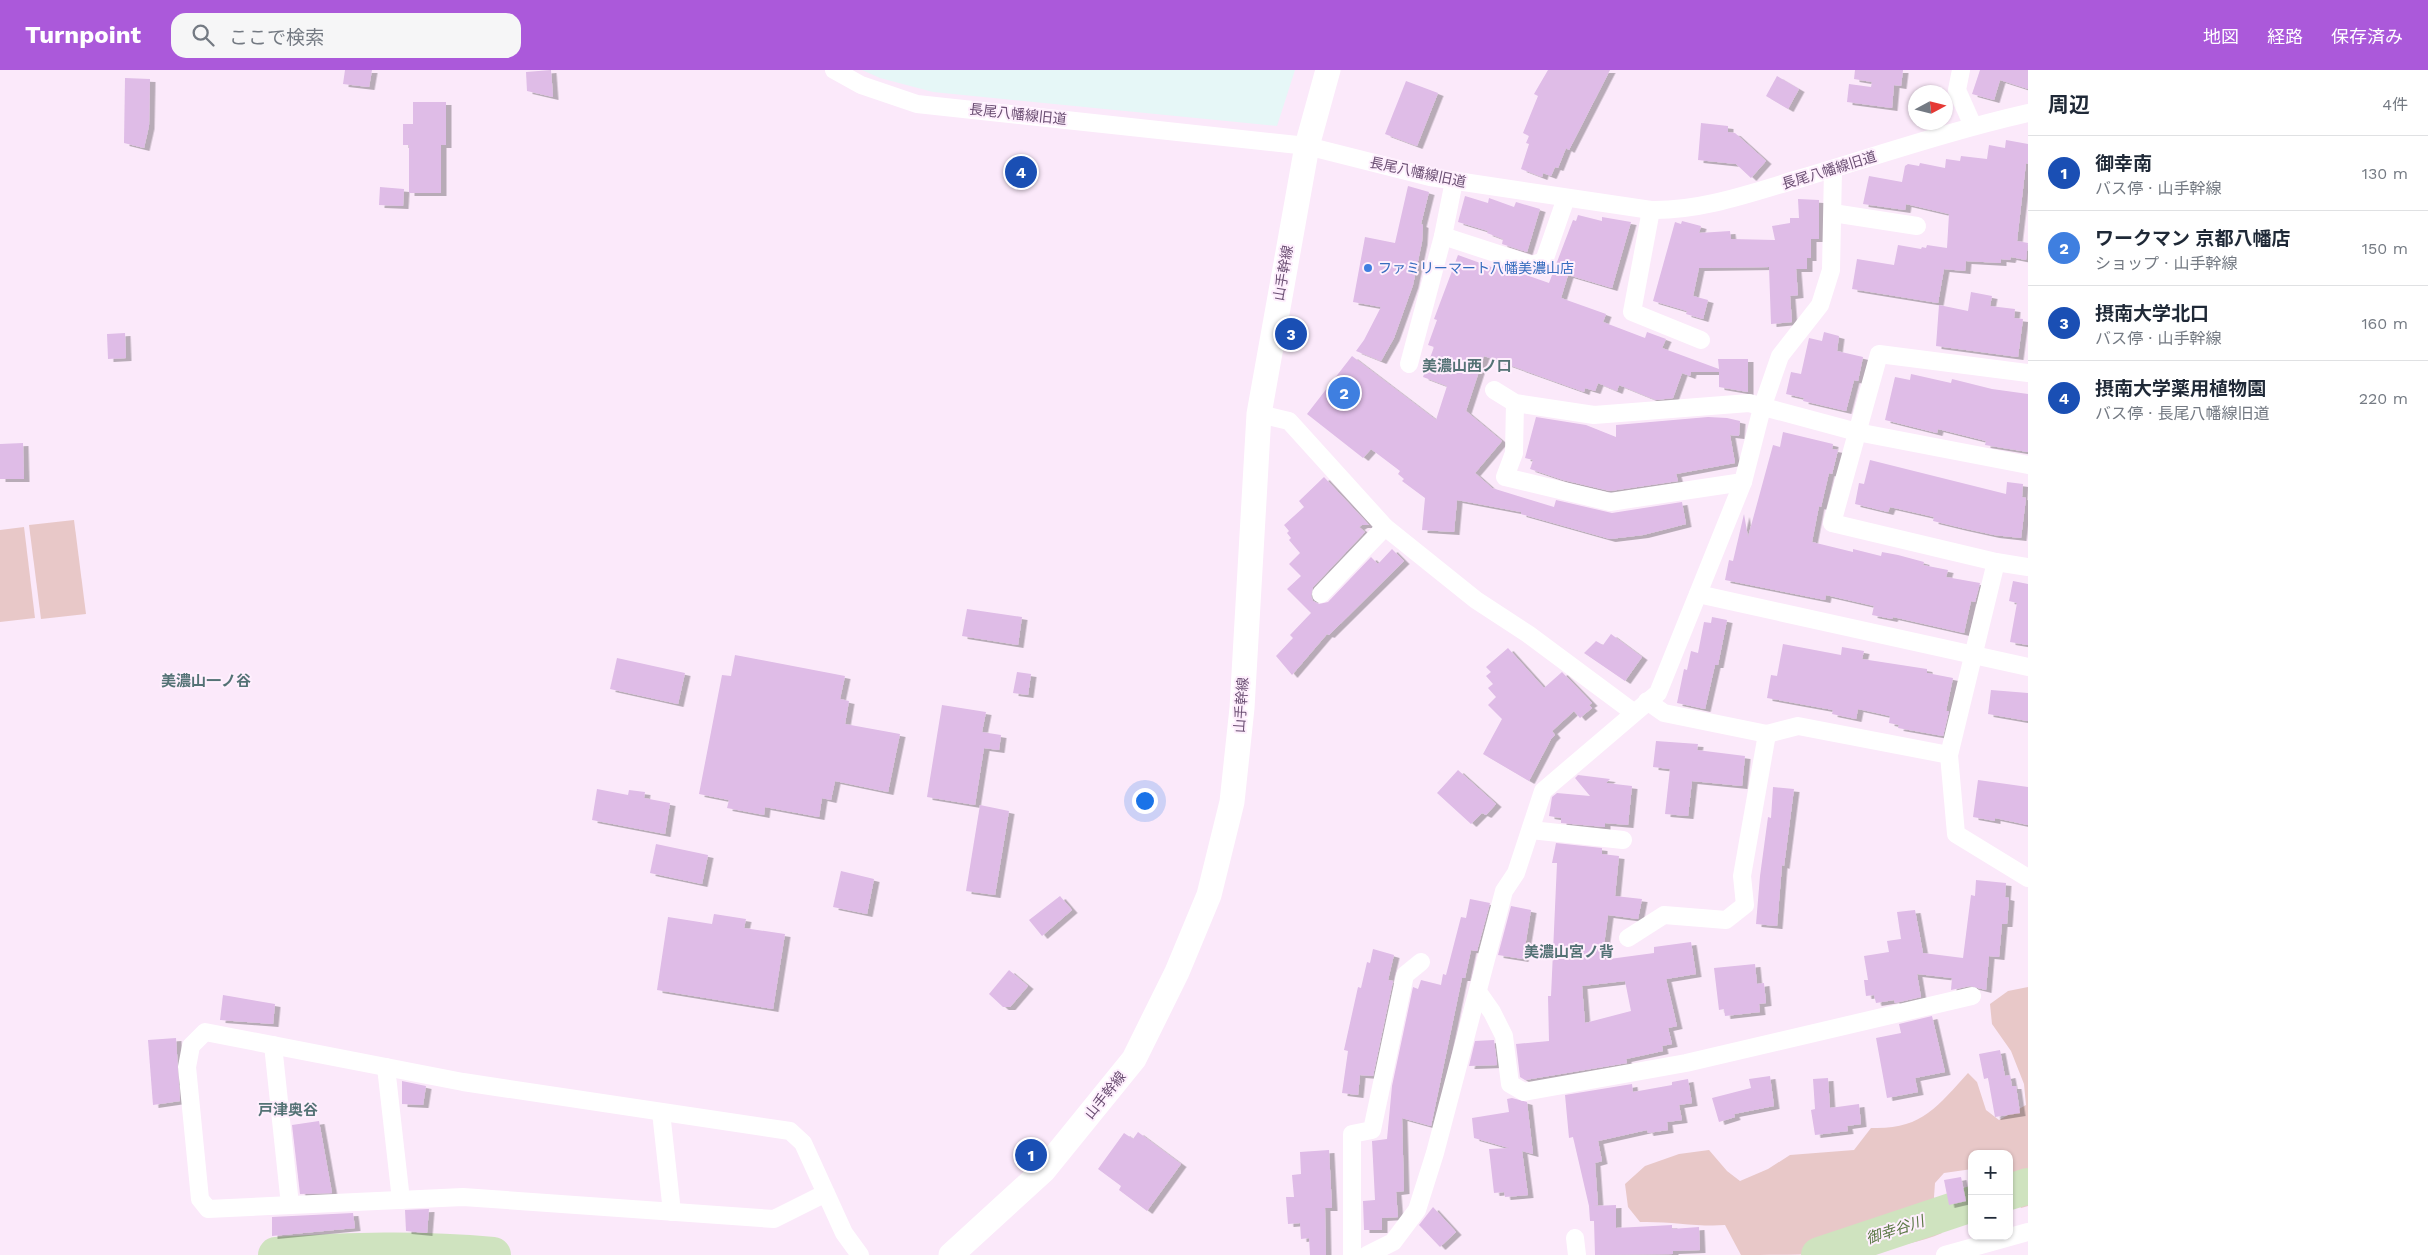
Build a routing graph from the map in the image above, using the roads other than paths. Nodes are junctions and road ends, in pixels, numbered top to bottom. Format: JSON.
{"nodes":[{"id":1,"x":834,"y":70,"type":"edge"},
{"id":2,"x":1328,"y":70,"type":"edge"},
{"id":3,"x":1961,"y":70,"type":"edge"},
{"id":4,"x":2028,"y":113,"type":"edge"},
{"id":5,"x":1973,"y":126,"type":"junction"},
{"id":6,"x":1307,"y":146,"type":"junction"},
{"id":7,"x":1833,"y":169,"type":"junction"},
{"id":8,"x":1454,"y":181,"type":"junction"},
{"id":9,"x":1566,"y":198,"type":"junction"},
{"id":10,"x":1651,"y":210,"type":"junction"},
{"id":11,"x":1833,"y":213,"type":"junction"},
{"id":12,"x":1917,"y":226,"type":"dead end"},
{"id":13,"x":1443,"y":236,"type":"junction"},
{"id":14,"x":1701,"y":340,"type":"dead end"},
{"id":15,"x":1409,"y":364,"type":"dead end"},
{"id":16,"x":2028,"y":374,"type":"edge"},
{"id":17,"x":1494,"y":390,"type":"dead end"},
{"id":18,"x":1516,"y":403,"type":"junction"},
{"id":19,"x":1762,"y":408,"type":"junction"},
{"id":20,"x":1259,"y":414,"type":"junction"},
{"id":21,"x":1857,"y":432,"type":"junction"},
{"id":22,"x":2028,"y":465,"type":"edge"},
{"id":23,"x":1743,"y":482,"type":"junction"},
{"id":24,"x":1385,"y":527,"type":"junction"},
{"id":25,"x":1996,"y":562,"type":"junction"},
{"id":26,"x":2028,"y":567,"type":"edge"},
{"id":27,"x":1321,"y":594,"type":"dead end"},
{"id":28,"x":1698,"y":594,"type":"junction"},
{"id":29,"x":1973,"y":655,"type":"junction"},
{"id":30,"x":2028,"y":667,"type":"edge"},
{"id":31,"x":1647,"y":701,"type":"junction"},
{"id":32,"x":1633,"y":712,"type":"junction"},
{"id":33,"x":1767,"y":734,"type":"junction"},
{"id":34,"x":1950,"y":755,"type":"junction"},
{"id":35,"x":1531,"y":830,"type":"junction"},
{"id":36,"x":1623,"y":840,"type":"dead end"},
{"id":37,"x":2028,"y":878,"type":"edge"},
{"id":38,"x":1628,"y":938,"type":"dead end"},
{"id":39,"x":1422,"y":962,"type":"dead end"},
{"id":40,"x":1478,"y":992,"type":"junction"},
{"id":41,"x":1972,"y":996,"type":"dead end"},
{"id":42,"x":273,"y":1045,"type":"junction"},
{"id":43,"x":386,"y":1067,"type":"junction"},
{"id":44,"x":661,"y":1112,"type":"junction"},
{"id":45,"x":826,"y":1193,"type":"junction"},
{"id":46,"x":401,"y":1200,"type":"junction"},
{"id":47,"x":290,"y":1205,"type":"junction"},
{"id":48,"x":672,"y":1212,"type":"junction"},
{"id":49,"x":2028,"y":1232,"type":"edge"},
{"id":50,"x":860,"y":1255,"type":"edge"},
{"id":51,"x":951,"y":1255,"type":"edge"},
{"id":52,"x":1352,"y":1255,"type":"edge"},
{"id":53,"x":1368,"y":1255,"type":"edge"},
{"id":54,"x":1945,"y":1255,"type":"edge"}],
"edges":[{"from":1,"to":6,"type":"street","name":"長尾八幡線旧道"},
{"from":2,"to":6,"type":"main road","name":"山手幹線"},
{"from":3,"to":5,"type":"street"},
{"from":4,"to":5,"type":"street","name":"長尾八幡線旧道"},
{"from":5,"to":7,"type":"street","name":"長尾八幡線旧道"},
{"from":6,"to":8,"type":"street","name":"長尾八幡線旧道"},
{"from":6,"to":20,"type":"main road","name":"山手幹線"},
{"from":7,"to":10,"type":"street","name":"長尾八幡線旧道"},
{"from":7,"to":11,"type":"street"},
{"from":8,"to":9,"type":"street","name":"長尾八幡線旧道"},
{"from":8,"to":13,"type":"street"},
{"from":9,"to":10,"type":"street","name":"長尾八幡線旧道"},
{"from":9,"to":13,"type":"street"},
{"from":10,"to":14,"type":"street"},
{"from":11,"to":12,"type":"street"},
{"from":11,"to":19,"type":"street"},
{"from":13,"to":15,"type":"street"},
{"from":16,"to":21,"type":"street"},
{"from":17,"to":18,"type":"street"},
{"from":18,"to":19,"type":"street"},
{"from":18,"to":23,"type":"street"},
{"from":19,"to":21,"type":"street"},
{"from":19,"to":23,"type":"street"},
{"from":20,"to":24,"type":"street"},
{"from":20,"to":51,"type":"main road","name":"山手幹線"},
{"from":21,"to":22,"type":"street"},
{"from":21,"to":25,"type":"street"},
{"from":23,"to":28,"type":"street"},
{"from":24,"to":27,"type":"street"},
{"from":24,"to":32,"type":"street"},
{"from":25,"to":26,"type":"street"},
{"from":25,"to":29,"type":"street"},
{"from":28,"to":29,"type":"street"},
{"from":28,"to":31,"type":"street"},
{"from":29,"to":30,"type":"street"},
{"from":29,"to":34,"type":"street"},
{"from":31,"to":32,"type":"street"},
{"from":31,"to":33,"type":"street"},
{"from":32,"to":35,"type":"street"},
{"from":33,"to":34,"type":"street"},
{"from":33,"to":38,"type":"street"},
{"from":34,"to":37,"type":"street"},
{"from":35,"to":36,"type":"street"},
{"from":35,"to":40,"type":"street"},
{"from":39,"to":52,"type":"street"},
{"from":40,"to":41,"type":"street"},
{"from":40,"to":53,"type":"street"},
{"from":42,"to":43,"type":"street"},
{"from":42,"to":47,"type":"street"},
{"from":42,"to":47,"type":"street"},
{"from":43,"to":44,"type":"street"},
{"from":43,"to":46,"type":"street"},
{"from":44,"to":45,"type":"street"},
{"from":44,"to":48,"type":"street"},
{"from":45,"to":48,"type":"street"},
{"from":45,"to":50,"type":"street"},
{"from":46,"to":47,"type":"street"},
{"from":46,"to":48,"type":"street"},
{"from":49,"to":54,"type":"street"}]}
